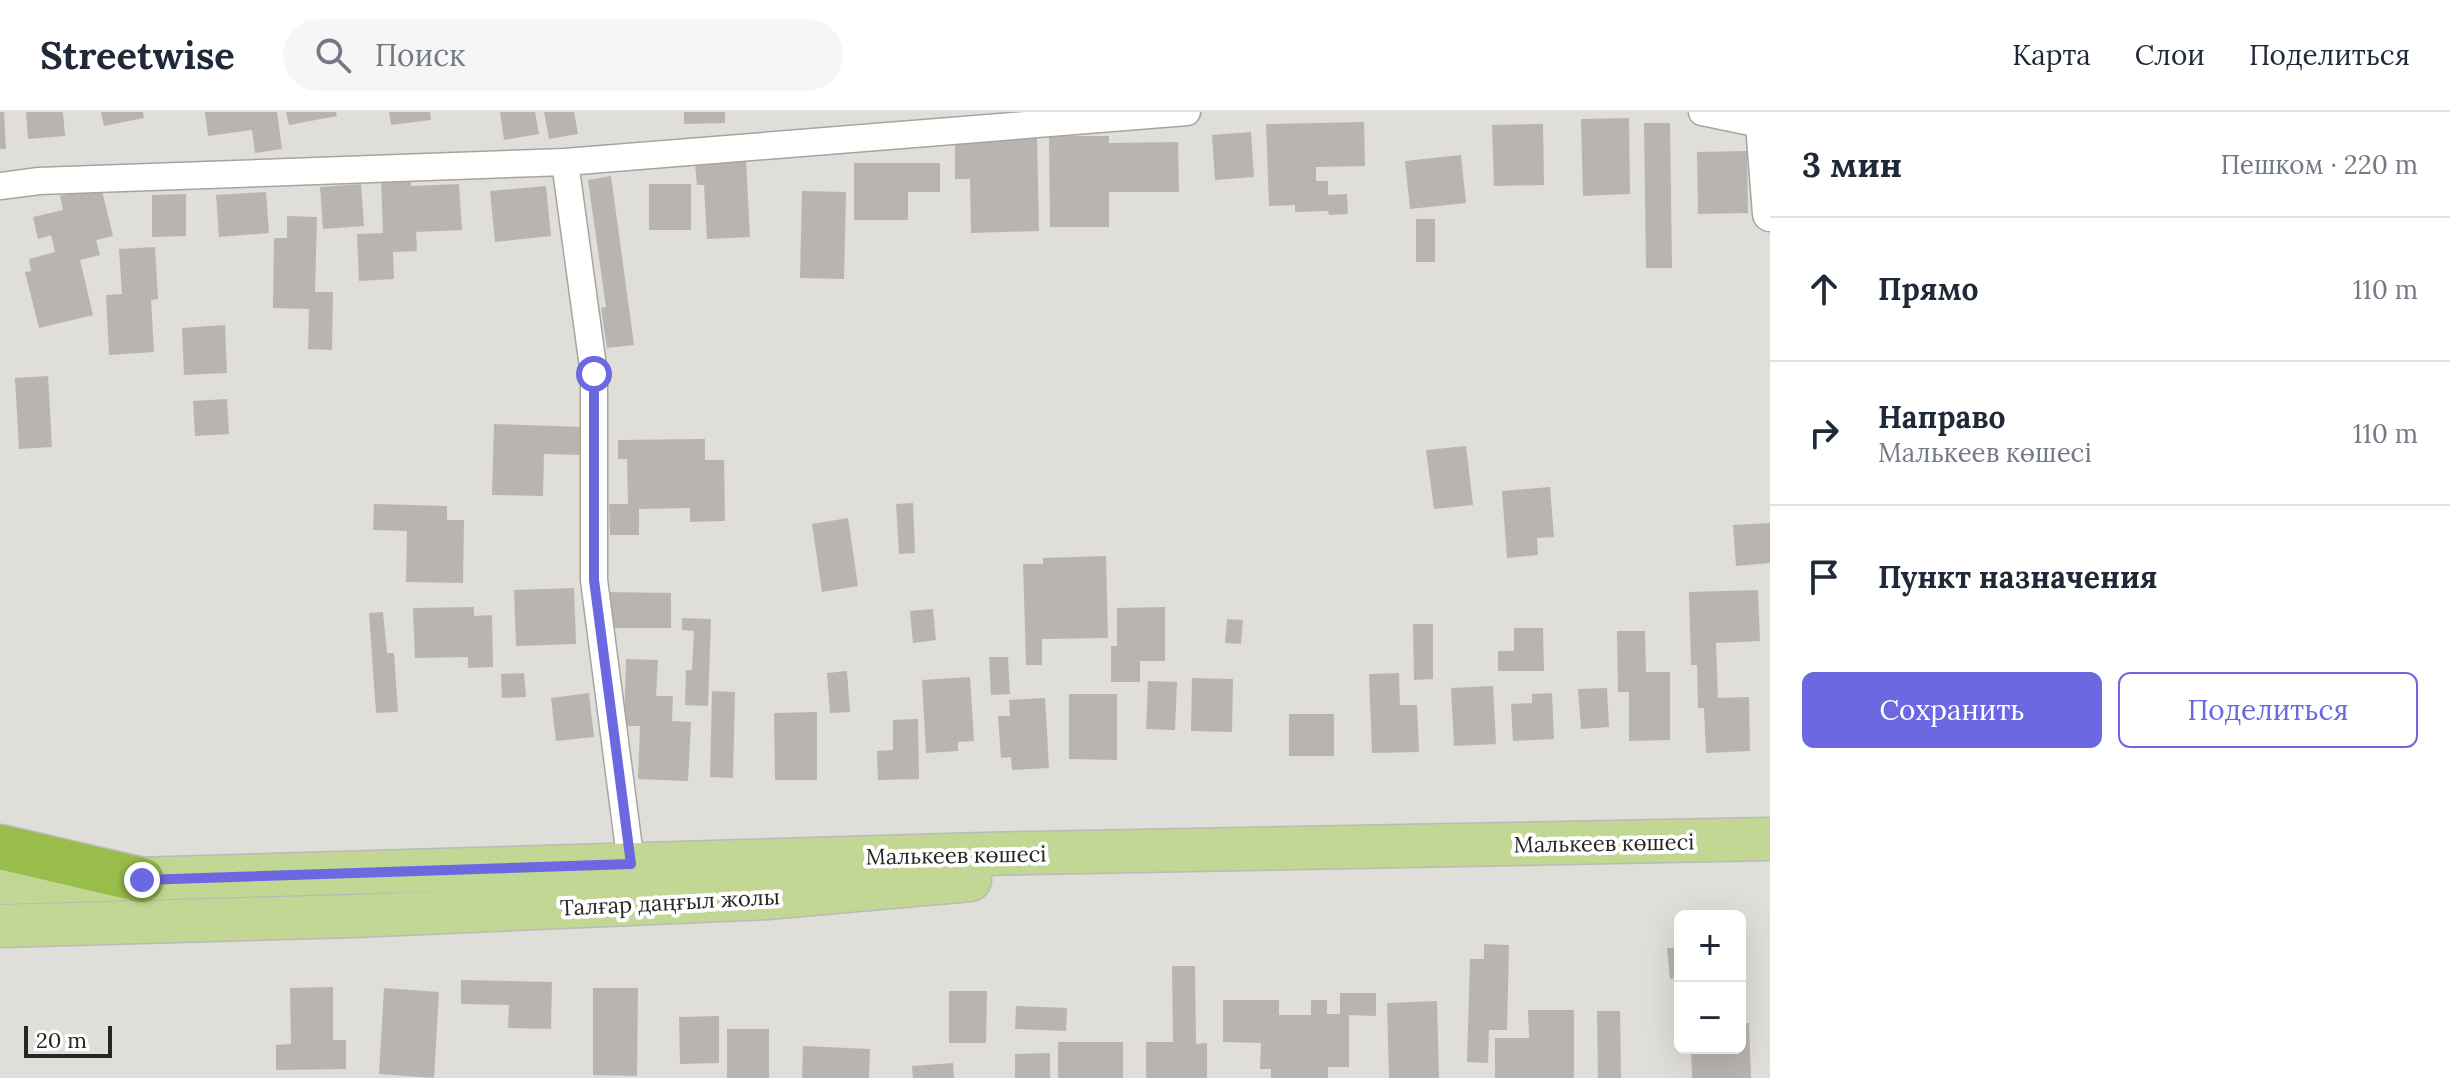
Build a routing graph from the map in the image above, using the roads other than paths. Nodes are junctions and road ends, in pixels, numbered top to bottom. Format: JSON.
{"nodes":[{"id":1,"x":1187,"y":112,"type":"edge"},
{"id":2,"x":1702,"y":112,"type":"edge"},
{"id":3,"x":1765,"y":121,"type":"edge"},
{"id":4,"x":565,"y":162,"type":"junction"},
{"id":5,"x":0,"y":186,"type":"edge"},
{"id":6,"x":1770,"y":214,"type":"edge"},
{"id":7,"x":1770,"y":839,"type":"edge"},
{"id":8,"x":0,"y":847,"type":"edge"},
{"id":9,"x":1337,"y":848,"type":"junction"},
{"id":10,"x":631,"y":864,"type":"junction"},
{"id":11,"x":142,"y":880,"type":"junction"},
{"id":12,"x":0,"y":883,"type":"edge"},
{"id":13,"x":0,"y":926,"type":"edge"}],
"edges":[{"from":1,"to":4,"type":"street"},
{"from":2,"to":3,"type":"street"},
{"from":3,"to":6,"type":"street"},
{"from":4,"to":5,"type":"street"},
{"from":4,"to":10,"type":"street"},
{"from":7,"to":9,"type":"main road","name":"Малькеев көшесі"},
{"from":8,"to":11,"type":"highway"},
{"from":9,"to":10,"type":"main road","name":"Малькеев көшесі"},
{"from":9,"to":13,"type":"main road","name":"Талғар даңғыл жолы"},
{"from":10,"to":11,"type":"main road","name":"Малькеев көшесі"},
{"from":11,"to":12,"type":"main road"}]}
